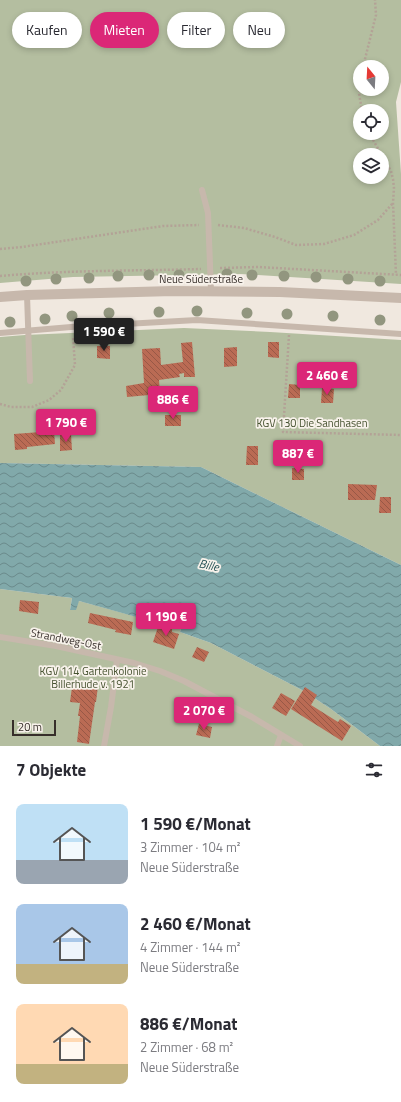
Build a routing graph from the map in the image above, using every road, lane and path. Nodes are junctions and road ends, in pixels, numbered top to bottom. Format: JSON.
{"nodes":[{"id":1,"x":375,"y":0,"type":"edge"},
{"id":2,"x":365,"y":60,"type":"edge"},
{"id":3,"x":373,"y":140,"type":"edge"},
{"id":4,"x":202,"y":190,"type":"dead end"},
{"id":5,"x":396,"y":275,"type":"dead end"},
{"id":6,"x":211,"y":291,"type":"junction"},
{"id":7,"x":27,"y":295,"type":"junction"},
{"id":8,"x":0,"y":297,"type":"edge"},
{"id":9,"x":401,"y":298,"type":"edge"},
{"id":10,"x":71,"y":326,"type":"junction"},
{"id":11,"x":289,"y":326,"type":"junction"},
{"id":12,"x":28,"y":330,"type":"junction"},
{"id":13,"x":0,"y":333,"type":"edge"},
{"id":14,"x":401,"y":334,"type":"edge"},
{"id":15,"x":30,"y":381,"type":"dead end"},
{"id":16,"x":0,"y":404,"type":"edge"},
{"id":17,"x":401,"y":435,"type":"edge"},
{"id":18,"x":0,"y":637,"type":"edge"},
{"id":19,"x":117,"y":660,"type":"junction"},
{"id":20,"x":282,"y":735,"type":"junction"},
{"id":21,"x":104,"y":746,"type":"edge"},
{"id":22,"x":277,"y":746,"type":"edge"},
{"id":23,"x":300,"y":746,"type":"edge"}],
"edges":[{"from":1,"to":2,"type":"path"},
{"from":3,"to":5,"type":"path"},
{"from":4,"to":6,"type":"lane"},
{"from":6,"to":7,"type":"street","name":"Neue Süderstraße"},
{"from":6,"to":9,"type":"street","name":"Neue Süderstraße"},
{"from":7,"to":8,"type":"street","name":"Neue Süderstraße"},
{"from":7,"to":12,"type":"lane"},
{"from":10,"to":11,"type":"lane"},
{"from":10,"to":12,"type":"lane"},
{"from":10,"to":16,"type":"path"},
{"from":11,"to":14,"type":"lane"},
{"from":11,"to":17,"type":"path"},
{"from":12,"to":13,"type":"lane"},
{"from":12,"to":15,"type":"lane"},
{"from":18,"to":19,"type":"lane","name":"Strandweg-Ost"},
{"from":19,"to":20,"type":"lane","name":"Strandweg-Ost"},
{"from":19,"to":21,"type":"lane"},
{"from":20,"to":22,"type":"lane"},
{"from":20,"to":23,"type":"lane","name":"Strandweg-Ost"}]}
